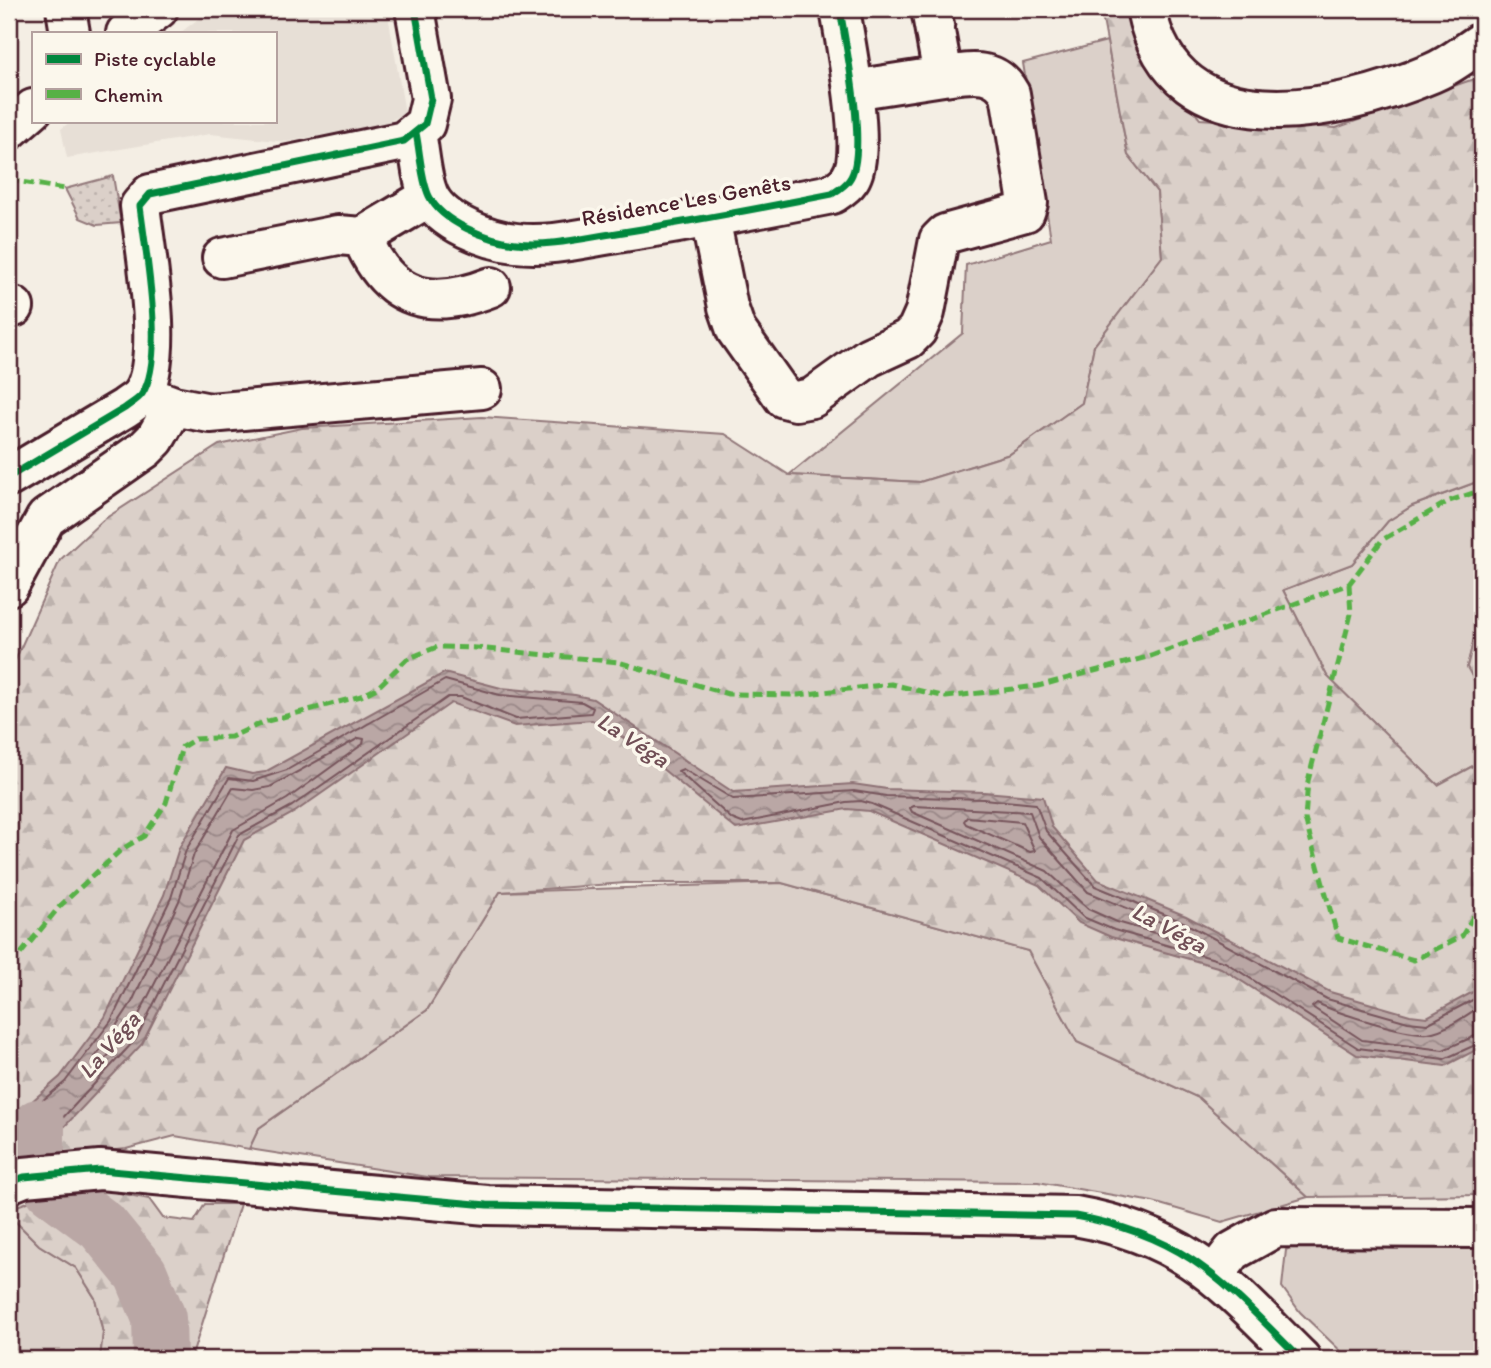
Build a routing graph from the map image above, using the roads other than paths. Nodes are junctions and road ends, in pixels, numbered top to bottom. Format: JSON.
{"nodes":[{"id":1,"x":66,"y":9,"type":"edge"},
{"id":2,"x":158,"y":9,"type":"edge"},
{"id":3,"x":415,"y":9,"type":"edge"},
{"id":4,"x":840,"y":9,"type":"edge"},
{"id":5,"x":931,"y":9,"type":"edge"},
{"id":6,"x":1146,"y":9,"type":"edge"},
{"id":7,"x":70,"y":32,"type":"edge"},
{"id":8,"x":127,"y":32,"type":"edge"},
{"id":9,"x":1482,"y":42,"type":"edge"},
{"id":10,"x":943,"y":76,"type":"junction"},
{"id":11,"x":853,"y":90,"type":"junction"},
{"id":12,"x":32,"y":110,"type":"edge"},
{"id":13,"x":9,"y":130,"type":"edge"},
{"id":14,"x":416,"y":133,"type":"junction"},
{"id":15,"x":429,"y":197,"type":"junction"},
{"id":16,"x":710,"y":218,"type":"junction"},
{"id":17,"x":362,"y":237,"type":"junction"},
{"id":18,"x":222,"y":258,"type":"dead end"},
{"id":19,"x":491,"y":287,"type":"dead end"},
{"id":20,"x":482,"y":389,"type":"dead end"},
{"id":21,"x":158,"y":400,"type":"junction"},
{"id":22,"x":9,"y":477,"type":"edge"},
{"id":23,"x":9,"y":586,"type":"edge"},
{"id":24,"x":17,"y":1180,"type":"edge"},
{"id":25,"x":1482,"y":1228,"type":"edge"},
{"id":26,"x":1215,"y":1275,"type":"junction"},
{"id":27,"x":1301,"y":1359,"type":"edge"}],
"edges":[{"from":1,"to":7,"type":"street"},
{"from":2,"to":8,"type":"street"},
{"from":3,"to":14,"type":"street"},
{"from":4,"to":11,"type":"street","name":"Résidence Les Genêts"},
{"from":5,"to":10,"type":"street"},
{"from":6,"to":9,"type":"street"},
{"from":10,"to":11,"type":"street"},
{"from":10,"to":16,"type":"street"},
{"from":11,"to":16,"type":"street","name":"Résidence Les Genêts"},
{"from":12,"to":13,"type":"street"},
{"from":14,"to":15,"type":"street"},
{"from":14,"to":21,"type":"street"},
{"from":15,"to":16,"type":"street","name":"Résidence Les Genêts"},
{"from":15,"to":17,"type":"street"},
{"from":17,"to":18,"type":"street"},
{"from":17,"to":19,"type":"street"},
{"from":20,"to":21,"type":"street"},
{"from":21,"to":22,"type":"street"},
{"from":21,"to":23,"type":"street"},
{"from":24,"to":26,"type":"street"},
{"from":25,"to":26,"type":"street"},
{"from":26,"to":27,"type":"street"}]}
